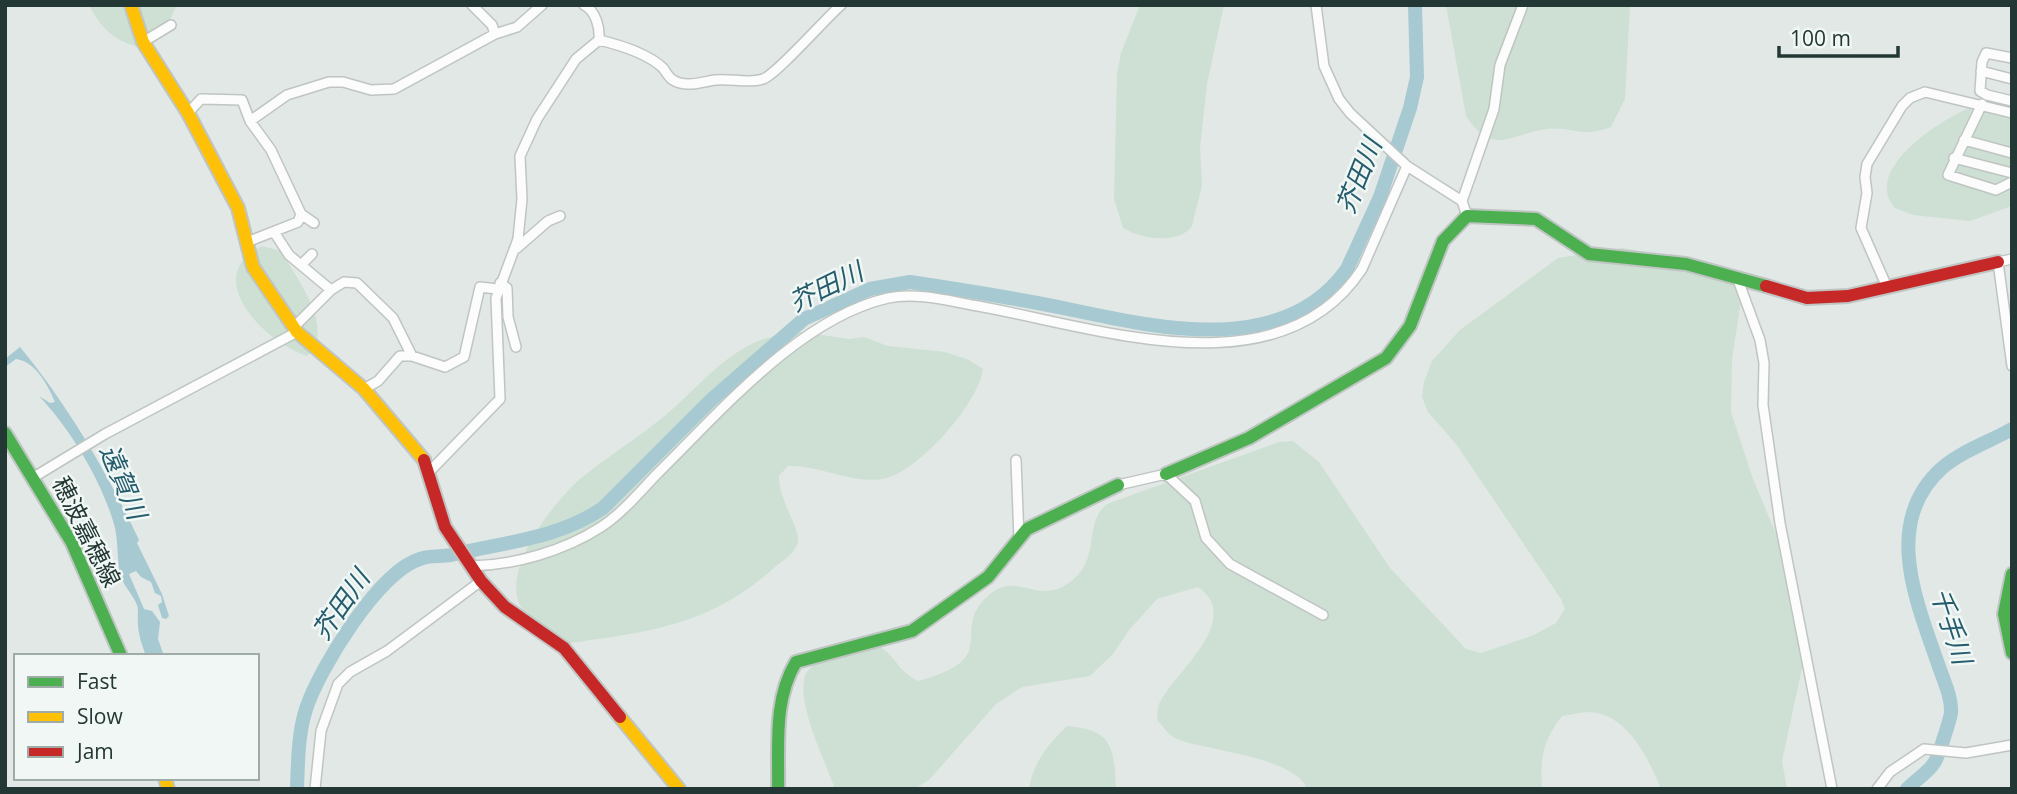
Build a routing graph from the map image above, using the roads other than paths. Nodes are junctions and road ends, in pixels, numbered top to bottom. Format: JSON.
{"nodes":[{"id":1,"x":131,"y":5,"type":"edge"},
{"id":2,"x":472,"y":5,"type":"edge"},
{"id":3,"x":542,"y":5,"type":"edge"},
{"id":4,"x":584,"y":5,"type":"edge"},
{"id":5,"x":841,"y":5,"type":"edge"},
{"id":6,"x":1315,"y":5,"type":"edge"},
{"id":7,"x":1523,"y":5,"type":"edge"},
{"id":8,"x":171,"y":25,"type":"dead end"},
{"id":9,"x":495,"y":34,"type":"junction"},
{"id":10,"x":599,"y":40,"type":"junction"},
{"id":11,"x":143,"y":42,"type":"junction"},
{"id":12,"x":2012,"y":58,"type":"edge"},
{"id":13,"x":1981,"y":71,"type":"junction"},
{"id":14,"x":2012,"y":79,"type":"edge"},
{"id":15,"x":2012,"y":101,"type":"edge"},
{"id":16,"x":1989,"y":103,"type":"junction"},
{"id":17,"x":188,"y":113,"type":"junction"},
{"id":18,"x":2012,"y":113,"type":"edge"},
{"id":19,"x":250,"y":121,"type":"junction"},
{"id":20,"x":1964,"y":140,"type":"junction"},
{"id":21,"x":2012,"y":153,"type":"edge"},
{"id":22,"x":1954,"y":158,"type":"junction"},
{"id":23,"x":1407,"y":166,"type":"junction"},
{"id":24,"x":2012,"y":173,"type":"edge"},
{"id":25,"x":2012,"y":182,"type":"edge"},
{"id":26,"x":1462,"y":201,"type":"junction"},
{"id":27,"x":301,"y":214,"type":"junction"},
{"id":28,"x":560,"y":216,"type":"dead end"},
{"id":29,"x":1467,"y":216,"type":"junction"},
{"id":30,"x":314,"y":223,"type":"dead end"},
{"id":31,"x":274,"y":232,"type":"junction"},
{"id":32,"x":247,"y":242,"type":"junction"},
{"id":33,"x":516,"y":249,"type":"junction"},
{"id":34,"x":312,"y":254,"type":"dead end"},
{"id":35,"x":2012,"y":259,"type":"edge"},
{"id":36,"x":1998,"y":262,"type":"junction"},
{"id":37,"x":302,"y":264,"type":"junction"},
{"id":38,"x":1738,"y":280,"type":"junction"},
{"id":39,"x":498,"y":286,"type":"junction"},
{"id":40,"x":1887,"y":286,"type":"junction"},
{"id":41,"x":331,"y":290,"type":"junction"},
{"id":42,"x":295,"y":329,"type":"junction"},
{"id":43,"x":516,"y":347,"type":"dead end"},
{"id":44,"x":412,"y":356,"type":"junction"},
{"id":45,"x":2012,"y":366,"type":"edge"},
{"id":46,"x":364,"y":389,"type":"junction"},
{"id":47,"x":5,"y":433,"type":"edge"},
{"id":48,"x":1016,"y":460,"type":"dead end"},
{"id":49,"x":430,"y":471,"type":"junction"},
{"id":50,"x":1166,"y":474,"type":"junction"},
{"id":51,"x":37,"y":475,"type":"junction"},
{"id":52,"x":1118,"y":485,"type":"joint"},
{"id":53,"x":1019,"y":540,"type":"junction"},
{"id":54,"x":471,"y":566,"type":"junction"},
{"id":55,"x":2012,"y":574,"type":"edge"},
{"id":56,"x":481,"y":581,"type":"junction"},
{"id":57,"x":1323,"y":615,"type":"dead end"},
{"id":58,"x":2012,"y":653,"type":"edge"},
{"id":59,"x":120,"y":654,"type":"edge"},
{"id":60,"x":2012,"y":745,"type":"edge"},
{"id":61,"x":315,"y":789,"type":"edge"},
{"id":62,"x":679,"y":789,"type":"edge"},
{"id":63,"x":778,"y":789,"type":"edge"},
{"id":64,"x":1832,"y":789,"type":"edge"},
{"id":65,"x":1877,"y":789,"type":"edge"}],
"edges":[{"from":1,"to":11,"type":"street"},
{"from":2,"to":9,"type":"street"},
{"from":3,"to":9,"type":"street"},
{"from":4,"to":10,"type":"street"},
{"from":5,"to":10,"type":"street"},
{"from":6,"to":23,"type":"street"},
{"from":7,"to":26,"type":"street"},
{"from":8,"to":11,"type":"street"},
{"from":9,"to":19,"type":"street"},
{"from":10,"to":33,"type":"street"},
{"from":11,"to":17,"type":"street"},
{"from":12,"to":13,"type":"street"},
{"from":13,"to":14,"type":"street"},
{"from":13,"to":16,"type":"street"},
{"from":15,"to":16,"type":"street"},
{"from":16,"to":18,"type":"street"},
{"from":16,"to":20,"type":"street"},
{"from":16,"to":40,"type":"street"},
{"from":17,"to":19,"type":"street"},
{"from":17,"to":32,"type":"street"},
{"from":19,"to":27,"type":"street"},
{"from":20,"to":21,"type":"street"},
{"from":20,"to":22,"type":"street"},
{"from":22,"to":24,"type":"street"},
{"from":22,"to":25,"type":"street"},
{"from":23,"to":26,"type":"street"},
{"from":23,"to":54,"type":"street"},
{"from":26,"to":29,"type":"street"},
{"from":27,"to":30,"type":"street"},
{"from":27,"to":31,"type":"street"},
{"from":28,"to":33,"type":"street"},
{"from":29,"to":38,"type":"street"},
{"from":29,"to":50,"type":"street"},
{"from":31,"to":32,"type":"street"},
{"from":31,"to":37,"type":"street"},
{"from":32,"to":42,"type":"street"},
{"from":33,"to":39,"type":"street"},
{"from":34,"to":37,"type":"street"},
{"from":35,"to":36,"type":"street"},
{"from":36,"to":40,"type":"street"},
{"from":36,"to":45,"type":"street"},
{"from":37,"to":41,"type":"street"},
{"from":38,"to":40,"type":"street"},
{"from":38,"to":64,"type":"street"},
{"from":39,"to":43,"type":"street"},
{"from":39,"to":44,"type":"street"},
{"from":39,"to":49,"type":"street"},
{"from":41,"to":42,"type":"street"},
{"from":41,"to":44,"type":"street"},
{"from":42,"to":46,"type":"street"},
{"from":42,"to":51,"type":"street"},
{"from":44,"to":46,"type":"street"},
{"from":46,"to":49,"type":"street"},
{"from":47,"to":51,"type":"street","name":"穂波嘉穂線"},
{"from":48,"to":53,"type":"street"},
{"from":49,"to":54,"type":"street"},
{"from":50,"to":52,"type":"street"},
{"from":50,"to":57,"type":"street"},
{"from":51,"to":59,"type":"street","name":"穂波嘉穂線"},
{"from":52,"to":53,"type":"street"},
{"from":53,"to":63,"type":"street"},
{"from":54,"to":56,"type":"street"},
{"from":55,"to":58,"type":"street"},
{"from":56,"to":61,"type":"street"},
{"from":56,"to":62,"type":"street"},
{"from":60,"to":65,"type":"street"}]}
